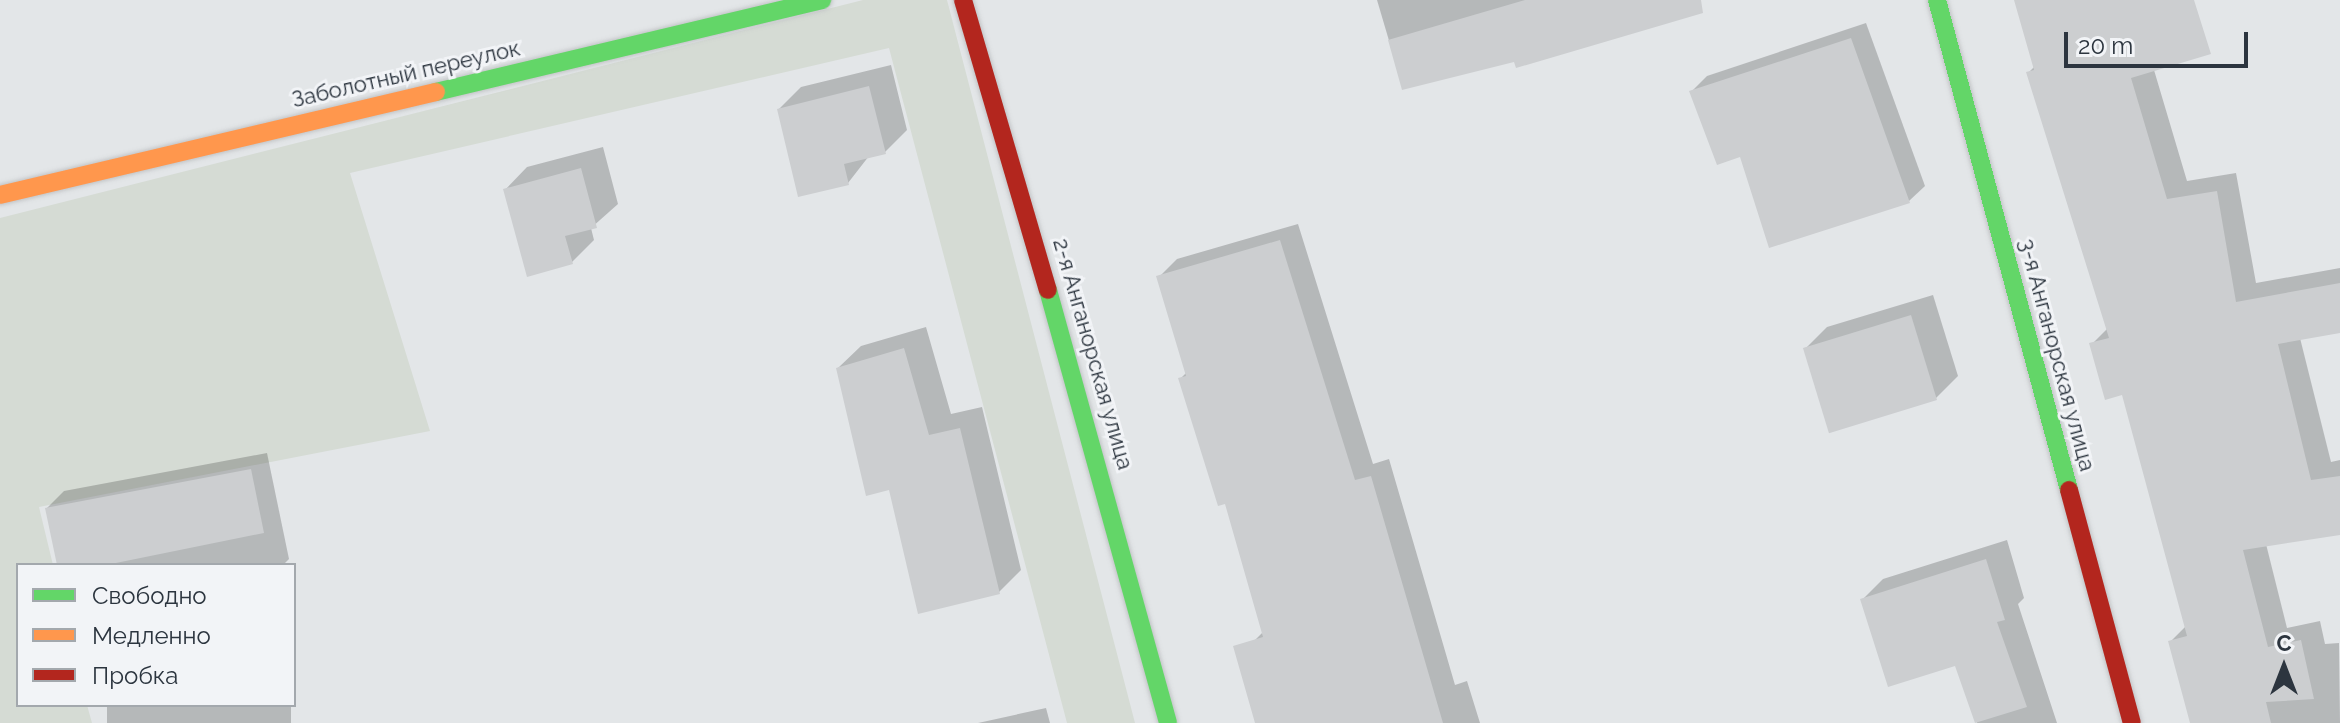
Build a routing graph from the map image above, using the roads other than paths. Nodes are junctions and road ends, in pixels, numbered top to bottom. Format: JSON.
{"nodes":[{"id":1,"x":822,"y":0,"type":"edge"},
{"id":2,"x":963,"y":0,"type":"edge"},
{"id":3,"x":1937,"y":0,"type":"edge"},
{"id":4,"x":0,"y":195,"type":"edge"},
{"id":5,"x":1168,"y":723,"type":"edge"},
{"id":6,"x":2132,"y":723,"type":"edge"}],
"edges":[{"from":1,"to":4,"type":"street","name":"Заболотный переулок"},
{"from":2,"to":5,"type":"street","name":"2-я Анганорская улица"},
{"from":3,"to":6,"type":"street","name":"3-я Анганорская улица"}]}
